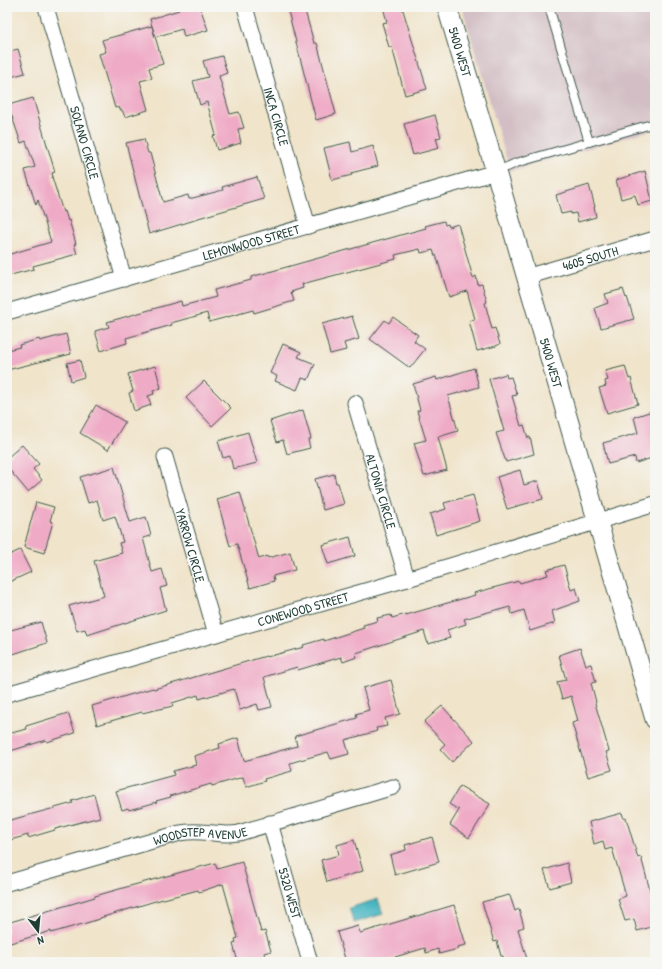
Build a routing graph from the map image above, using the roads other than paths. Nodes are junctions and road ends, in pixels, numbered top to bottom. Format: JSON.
{"nodes":[{"id":1,"x":46,"y":7,"type":"edge"},
{"id":2,"x":245,"y":7,"type":"edge"},
{"id":3,"x":447,"y":7,"type":"edge"},
{"id":4,"x":549,"y":7,"type":"edge"},
{"id":5,"x":655,"y":123,"type":"edge"},
{"id":6,"x":589,"y":142,"type":"junction"},
{"id":7,"x":496,"y":172,"type":"junction"},
{"id":8,"x":308,"y":226,"type":"junction"},
{"id":9,"x":655,"y":239,"type":"edge"},
{"id":10,"x":526,"y":277,"type":"junction"},
{"id":11,"x":124,"y":279,"type":"junction"},
{"id":12,"x":7,"y":312,"type":"edge"},
{"id":13,"x":356,"y":403,"type":"dead end"},
{"id":14,"x":165,"y":457,"type":"dead end"},
{"id":15,"x":655,"y":504,"type":"edge"},
{"id":16,"x":598,"y":521,"type":"junction"},
{"id":17,"x":407,"y":580,"type":"junction"},
{"id":18,"x":216,"y":634,"type":"junction"},
{"id":19,"x":7,"y":694,"type":"edge"},
{"id":20,"x":652,"y":694,"type":"edge"},
{"id":21,"x":655,"y":719,"type":"edge"},
{"id":22,"x":393,"y":787,"type":"dead end"},
{"id":23,"x":270,"y":824,"type":"junction"},
{"id":24,"x":7,"y":883,"type":"edge"},
{"id":25,"x":310,"y":962,"type":"edge"}],
"edges":[{"from":1,"to":11,"type":"street","name":"SOLANO CIRCLE"},
{"from":2,"to":8,"type":"street","name":"INCA CIRCLE"},
{"from":3,"to":7,"type":"street","name":"5400 WEST"},
{"from":4,"to":6,"type":"lane"},
{"from":5,"to":6,"type":"lane"},
{"from":6,"to":7,"type":"lane"},
{"from":7,"to":8,"type":"street","name":"LEMONWOOD STREET"},
{"from":7,"to":10,"type":"street","name":"5400 WEST"},
{"from":8,"to":11,"type":"street","name":"LEMONWOOD STREET"},
{"from":9,"to":10,"type":"street","name":"4605 SOUTH"},
{"from":10,"to":16,"type":"street","name":"5400 WEST"},
{"from":11,"to":12,"type":"street","name":"LEMONWOOD STREET"},
{"from":13,"to":17,"type":"street","name":"ALTONIA CIRCLE"},
{"from":14,"to":18,"type":"street","name":"YARROW CIRCLE"},
{"from":15,"to":16,"type":"street","name":"CONEWOOD STREET"},
{"from":16,"to":17,"type":"street","name":"CONEWOOD STREET"},
{"from":16,"to":20,"type":"street","name":"5400 WEST"},
{"from":17,"to":18,"type":"street","name":"CONEWOOD STREET"},
{"from":18,"to":19,"type":"street","name":"CONEWOOD STREET"},
{"from":20,"to":21,"type":"street","name":"5400 WEST"},
{"from":22,"to":23,"type":"street","name":"WOODSTEP AVENUE"},
{"from":23,"to":24,"type":"street","name":"WOODSTEP AVENUE"},
{"from":23,"to":25,"type":"street","name":"5320 WEST"}]}
